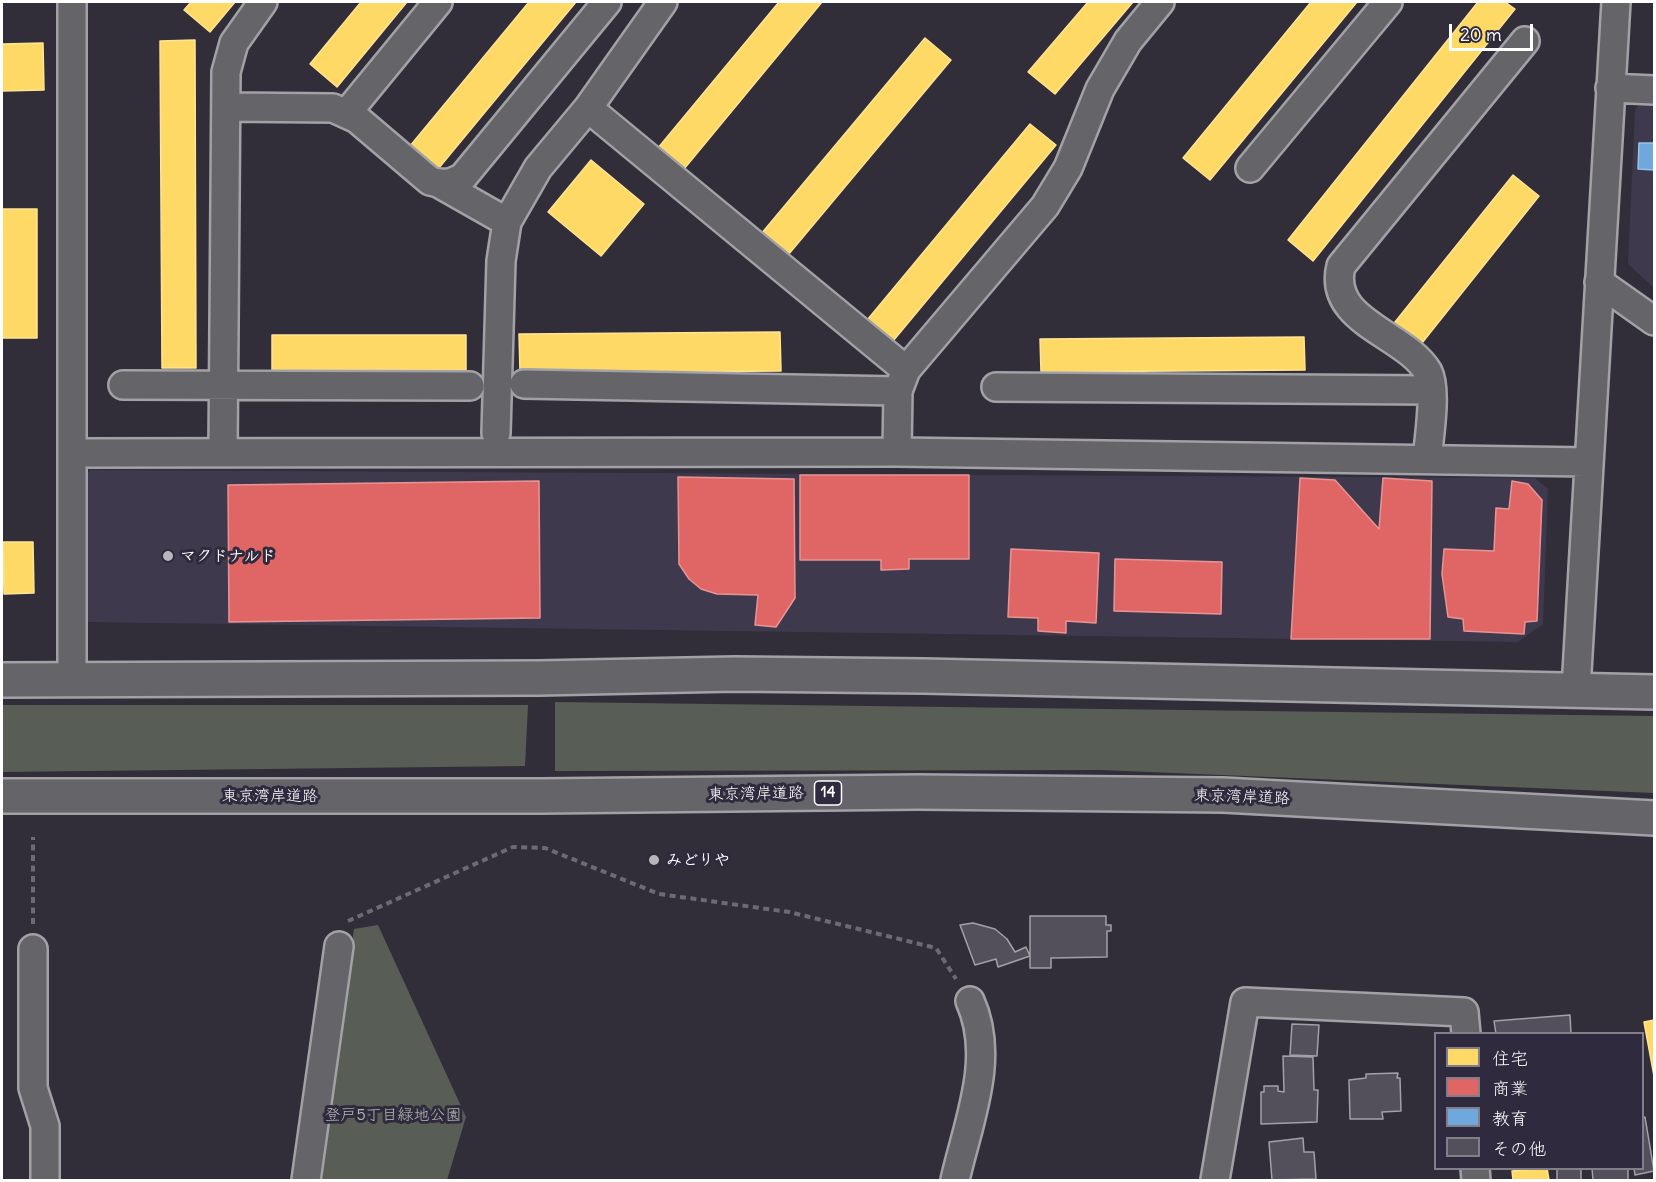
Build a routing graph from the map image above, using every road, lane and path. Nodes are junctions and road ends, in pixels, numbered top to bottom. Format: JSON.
{"nodes":[{"id":1,"x":72,"y":2,"type":"edge"},
{"id":2,"x":263,"y":2,"type":"edge"},
{"id":3,"x":438,"y":2,"type":"edge"},
{"id":4,"x":607,"y":2,"type":"edge"},
{"id":5,"x":663,"y":2,"type":"edge"},
{"id":6,"x":1160,"y":2,"type":"edge"},
{"id":7,"x":1388,"y":2,"type":"edge"},
{"id":8,"x":1616,"y":2,"type":"edge"},
{"id":9,"x":1525,"y":41,"type":"dead end"},
{"id":10,"x":1611,"y":88,"type":"junction"},
{"id":11,"x":1654,"y":90,"type":"edge"},
{"id":12,"x":226,"y":107,"type":"junction"},
{"id":13,"x":588,"y":108,"type":"junction"},
{"id":14,"x":347,"y":113,"type":"junction"},
{"id":15,"x":1250,"y":168,"type":"dead end"},
{"id":16,"x":440,"y":184,"type":"junction"},
{"id":17,"x":507,"y":222,"type":"junction"},
{"id":18,"x":1599,"y":282,"type":"junction"},
{"id":19,"x":1654,"y":321,"type":"edge"},
{"id":20,"x":902,"y":380,"type":"junction"},
{"id":21,"x":524,"y":384,"type":"dead end"},
{"id":22,"x":123,"y":385,"type":"dead end"},
{"id":23,"x":223,"y":385,"type":"junction"},
{"id":24,"x":470,"y":386,"type":"dead end"},
{"id":25,"x":996,"y":387,"type":"dead end"},
{"id":26,"x":1431,"y":390,"type":"junction"},
{"id":27,"x":496,"y":433,"type":"dead end"},
{"id":28,"x":223,"y":452,"type":"junction"},
{"id":29,"x":897,"y":452,"type":"junction"},
{"id":30,"x":72,"y":453,"type":"junction"},
{"id":31,"x":1427,"y":459,"type":"junction"},
{"id":32,"x":1589,"y":462,"type":"junction"},
{"id":33,"x":2,"y":680,"type":"edge"},
{"id":34,"x":72,"y":680,"type":"junction"},
{"id":35,"x":1576,"y":689,"type":"junction"},
{"id":36,"x":1654,"y":692,"type":"edge"},
{"id":37,"x":2,"y":796,"type":"edge"},
{"id":38,"x":1654,"y":818,"type":"edge"},
{"id":39,"x":33,"y":837,"type":"dead end"},
{"id":40,"x":339,"y":946,"type":"joint"},
{"id":41,"x":33,"y":949,"type":"joint"},
{"id":42,"x":970,"y":1000,"type":"joint"},
{"id":43,"x":1466,"y":1032,"type":"edge"},
{"id":44,"x":45,"y":1180,"type":"edge"},
{"id":45,"x":306,"y":1180,"type":"edge"},
{"id":46,"x":955,"y":1180,"type":"edge"},
{"id":47,"x":1215,"y":1180,"type":"edge"}],
"edges":[{"from":1,"to":30,"type":"street"},
{"from":2,"to":12,"type":"street"},
{"from":3,"to":14,"type":"street"},
{"from":4,"to":16,"type":"street"},
{"from":5,"to":13,"type":"street"},
{"from":6,"to":20,"type":"street"},
{"from":7,"to":15,"type":"street"},
{"from":8,"to":10,"type":"street"},
{"from":9,"to":26,"type":"street"},
{"from":10,"to":11,"type":"street"},
{"from":10,"to":18,"type":"street"},
{"from":12,"to":14,"type":"street"},
{"from":12,"to":23,"type":"street"},
{"from":13,"to":17,"type":"street"},
{"from":13,"to":20,"type":"street"},
{"from":14,"to":16,"type":"street"},
{"from":16,"to":17,"type":"street"},
{"from":17,"to":27,"type":"street"},
{"from":18,"to":19,"type":"street"},
{"from":18,"to":32,"type":"street"},
{"from":20,"to":21,"type":"street"},
{"from":20,"to":29,"type":"street"},
{"from":22,"to":23,"type":"street"},
{"from":23,"to":24,"type":"street"},
{"from":23,"to":28,"type":"street"},
{"from":25,"to":26,"type":"street"},
{"from":26,"to":31,"type":"street"},
{"from":28,"to":29,"type":"street"},
{"from":28,"to":30,"type":"street"},
{"from":29,"to":31,"type":"street"},
{"from":30,"to":34,"type":"street"},
{"from":31,"to":32,"type":"street"},
{"from":32,"to":35,"type":"street"},
{"from":33,"to":34,"type":"highway"},
{"from":34,"to":35,"type":"highway"},
{"from":35,"to":36,"type":"highway"},
{"from":37,"to":38,"type":"highway","name":"東京湾岸道路","number":"14"},
{"from":39,"to":41,"type":"path"},
{"from":40,"to":42,"type":"path"},
{"from":40,"to":45,"type":"street"},
{"from":41,"to":44,"type":"street"},
{"from":42,"to":46,"type":"street"},
{"from":43,"to":47,"type":"street"}]}
